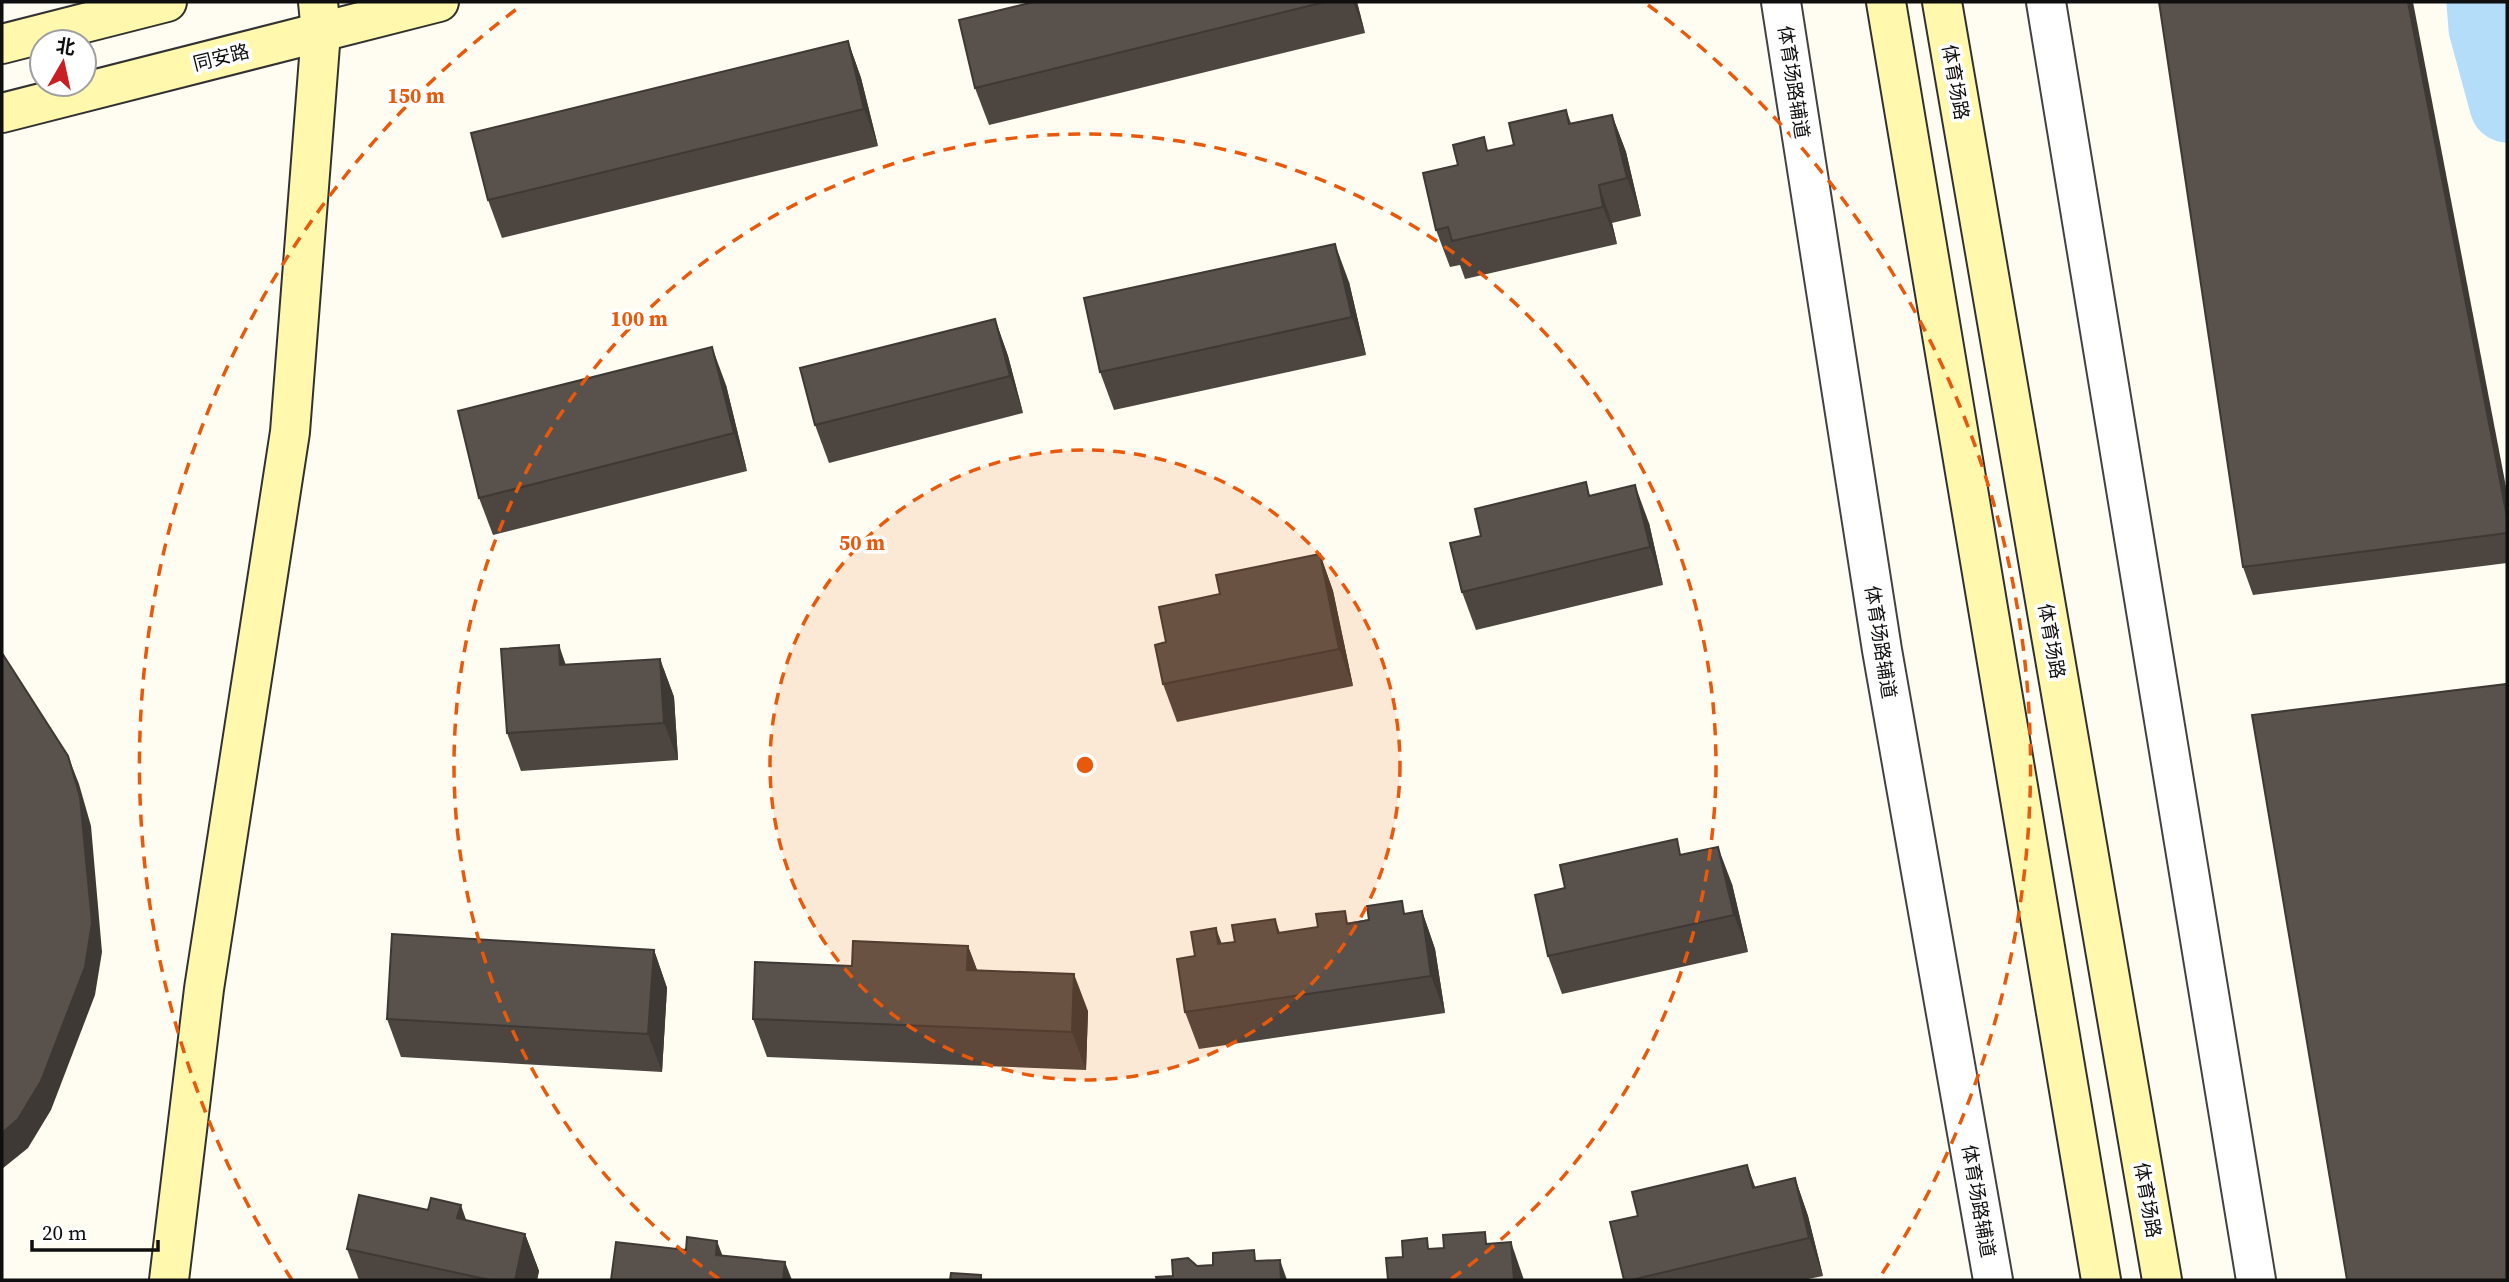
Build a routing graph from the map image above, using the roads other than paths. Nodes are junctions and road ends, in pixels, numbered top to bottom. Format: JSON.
{"nodes":[{"id":1,"x":167,"y":2,"type":"edge"},
{"id":2,"x":439,"y":2,"type":"edge"},
{"id":3,"x":1781,"y":2,"type":"edge"},
{"id":4,"x":1886,"y":2,"type":"edge"},
{"id":5,"x":1942,"y":2,"type":"edge"},
{"id":6,"x":2046,"y":2,"type":"edge"},
{"id":7,"x":319,"y":17,"type":"edge"},
{"id":8,"x":2,"y":44,"type":"edge"},
{"id":9,"x":2,"y":113,"type":"edge"},
{"id":10,"x":169,"y":1280,"type":"edge"},
{"id":11,"x":1993,"y":1280,"type":"edge"},
{"id":12,"x":2101,"y":1280,"type":"edge"},
{"id":13,"x":2162,"y":1280,"type":"edge"},
{"id":14,"x":2256,"y":1280,"type":"edge"}],
"edges":[{"from":1,"to":8,"type":"main road"},
{"from":2,"to":7,"type":"main road","name":"同安路"},
{"from":3,"to":11,"type":"street","name":"体育场路辅道"},
{"from":4,"to":12,"type":"main road"},
{"from":5,"to":13,"type":"main road","name":"体育场路"},
{"from":6,"to":14,"type":"street"},
{"from":7,"to":9,"type":"main road","name":"同安路"},
{"from":7,"to":10,"type":"main road"}]}
